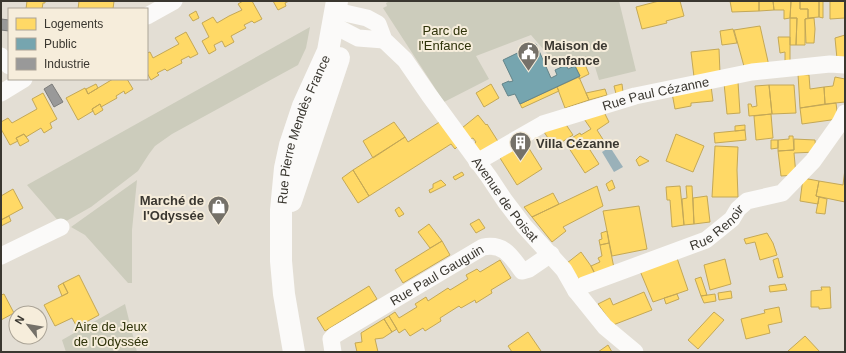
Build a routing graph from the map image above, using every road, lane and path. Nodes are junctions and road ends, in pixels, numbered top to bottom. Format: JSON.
{"nodes":[{"id":1,"x":174,"y":1,"type":"edge"},
{"id":2,"x":341,"y":14,"type":"edge"},
{"id":3,"x":148,"y":15,"type":"edge"},
{"id":4,"x":1,"y":56,"type":"edge"},
{"id":5,"x":845,"y":64,"type":"edge"},
{"id":6,"x":8,"y":65,"type":"edge"},
{"id":7,"x":21,"y":80,"type":"edge"},
{"id":8,"x":1,"y":93,"type":"edge"},
{"id":9,"x":845,"y":113,"type":"edge"},
{"id":10,"x":477,"y":162,"type":"junction"},
{"id":11,"x":61,"y":227,"type":"dead end"},
{"id":12,"x":551,"y":254,"type":"junction"},
{"id":13,"x":1,"y":256,"type":"edge"},
{"id":14,"x":576,"y":291,"type":"junction"},
{"id":15,"x":633,"y":351,"type":"edge"},
{"id":16,"x":294,"y":352,"type":"edge"},
{"id":17,"x":333,"y":352,"type":"edge"}],
"edges":[{"from":1,"to":3,"type":"street"},
{"from":2,"to":10,"type":"street","name":"Avenue de Poisat"},
{"from":2,"to":16,"type":"main road","name":"Rue Pierre Mendès France"},
{"from":4,"to":6,"type":"street"},
{"from":5,"to":10,"type":"street","name":"Rue Paul Cézanne"},
{"from":7,"to":8,"type":"street"},
{"from":9,"to":14,"type":"street","name":"Rue Renoir"},
{"from":10,"to":12,"type":"street","name":"Avenue de Poisat"},
{"from":11,"to":13,"type":"street"},
{"from":12,"to":14,"type":"street","name":"Avenue de Poisat"},
{"from":12,"to":17,"type":"street","name":"Rue Paul Gauguin"},
{"from":14,"to":15,"type":"street","name":"Avenue de Poisat"}]}
